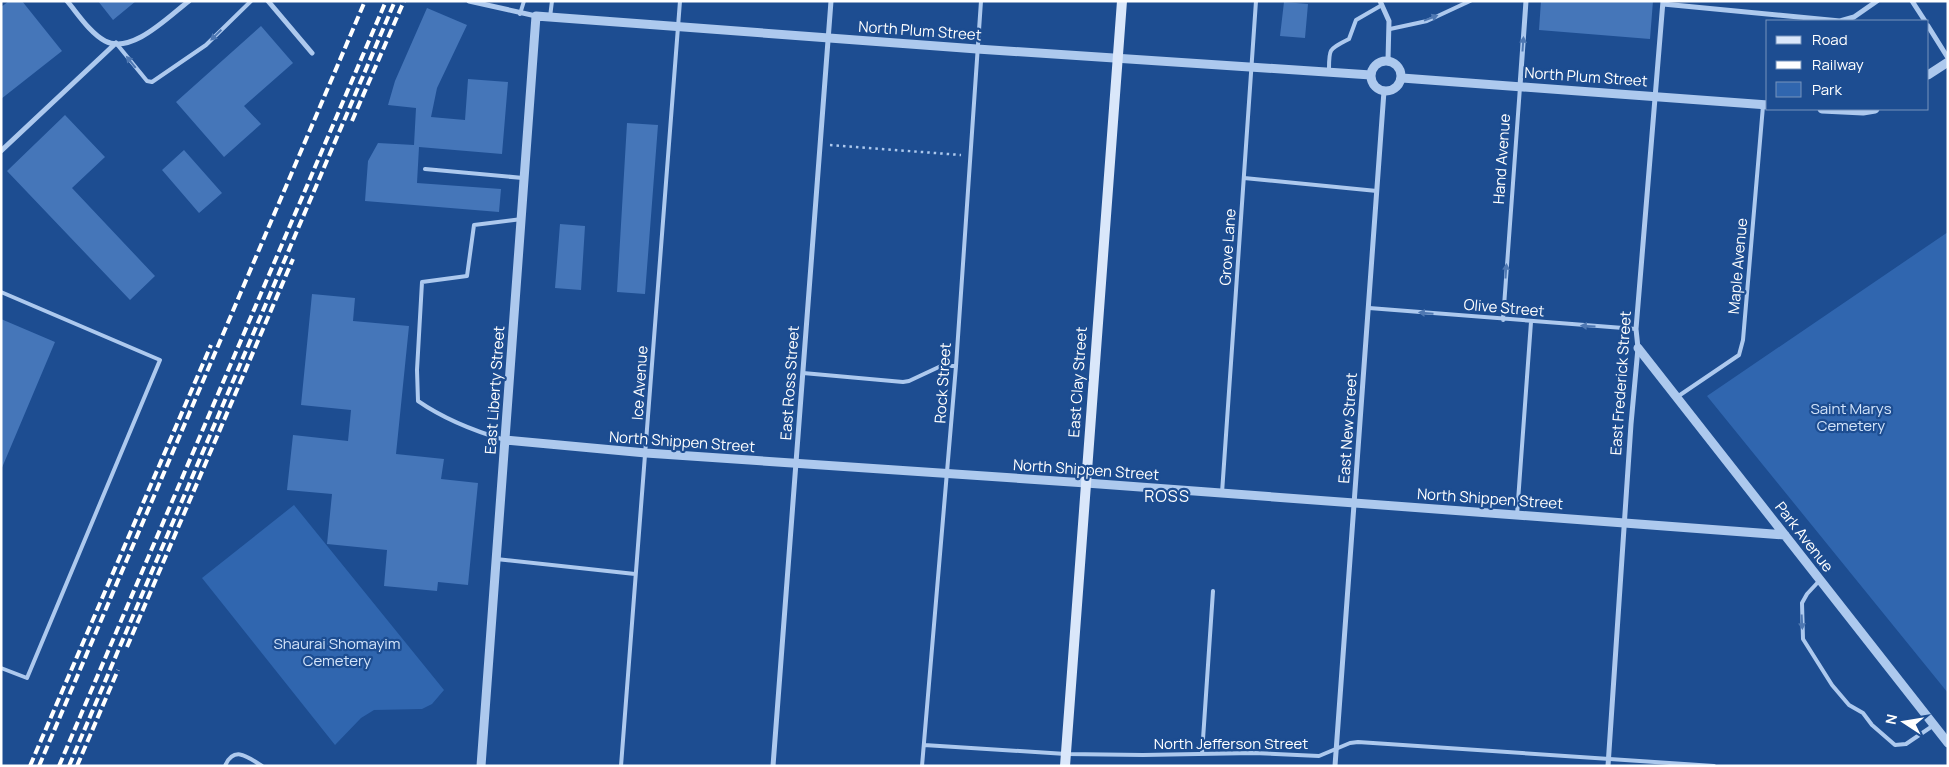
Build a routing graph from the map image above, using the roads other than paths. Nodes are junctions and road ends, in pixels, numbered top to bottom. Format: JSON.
{"nodes":[{"id":1,"x":67,"y":1,"type":"edge"},
{"id":2,"x":189,"y":1,"type":"edge"},
{"id":3,"x":251,"y":1,"type":"edge"},
{"id":4,"x":268,"y":1,"type":"edge"},
{"id":5,"x":469,"y":1,"type":"edge"},
{"id":6,"x":524,"y":1,"type":"edge"},
{"id":7,"x":552,"y":1,"type":"edge"},
{"id":8,"x":680,"y":1,"type":"edge"},
{"id":9,"x":831,"y":1,"type":"edge"},
{"id":10,"x":981,"y":1,"type":"edge"},
{"id":11,"x":1122,"y":1,"type":"edge"},
{"id":12,"x":1256,"y":1,"type":"edge"},
{"id":13,"x":1470,"y":1,"type":"edge"},
{"id":14,"x":1526,"y":1,"type":"edge"},
{"id":15,"x":1877,"y":1,"type":"edge"},
{"id":16,"x":1912,"y":1,"type":"edge"},
{"id":17,"x":1663,"y":2,"type":"edge"},
{"id":18,"x":1381,"y":3,"type":"edge"},
{"id":19,"x":520,"y":14,"type":"junction"},
{"id":20,"x":536,"y":16,"type":"junction"},
{"id":21,"x":550,"y":17,"type":"junction"},
{"id":22,"x":1831,"y":20,"type":"edge"},
{"id":23,"x":1844,"y":20,"type":"edge"},
{"id":24,"x":1924,"y":20,"type":"edge"},
{"id":25,"x":678,"y":26,"type":"junction"},
{"id":26,"x":1929,"y":28,"type":"edge"},
{"id":27,"x":1390,"y":29,"type":"junction"},
{"id":28,"x":829,"y":38,"type":"junction"},
{"id":29,"x":116,"y":43,"type":"junction"},
{"id":30,"x":977,"y":49,"type":"junction"},
{"id":31,"x":312,"y":53,"type":"dead end"},
{"id":32,"x":1948,"y":58,"type":"edge"},
{"id":33,"x":1118,"y":59,"type":"junction"},
{"id":34,"x":1388,"y":60,"type":"junction"},
{"id":35,"x":1948,"y":62,"type":"edge"},
{"id":36,"x":1252,"y":66,"type":"junction"},
{"id":37,"x":1328,"y":72,"type":"junction"},
{"id":38,"x":1929,"y":74,"type":"edge"},
{"id":39,"x":1370,"y":75,"type":"junction"},
{"id":40,"x":1402,"y":78,"type":"junction"},
{"id":41,"x":1520,"y":86,"type":"junction"},
{"id":42,"x":1384,"y":91,"type":"junction"},
{"id":43,"x":1654,"y":96,"type":"junction"},
{"id":44,"x":1766,"y":105,"type":"edge"},
{"id":45,"x":1842,"y":110,"type":"edge"},
{"id":46,"x":1869,"y":110,"type":"edge"},
{"id":47,"x":1,"y":150,"type":"edge"},
{"id":48,"x":425,"y":168,"type":"dead end"},
{"id":49,"x":525,"y":178,"type":"junction"},
{"id":50,"x":1244,"y":178,"type":"junction"},
{"id":51,"x":1377,"y":191,"type":"junction"},
{"id":52,"x":522,"y":218,"type":"junction"},
{"id":53,"x":1,"y":292,"type":"edge"},
{"id":54,"x":1369,"y":308,"type":"junction"},
{"id":55,"x":1502,"y":320,"type":"junction"},
{"id":56,"x":1531,"y":322,"type":"junction"},
{"id":57,"x":1636,"y":329,"type":"junction"},
{"id":58,"x":1638,"y":348,"type":"junction"},
{"id":59,"x":956,"y":366,"type":"junction"},
{"id":60,"x":803,"y":373,"type":"junction"},
{"id":61,"x":1677,"y":397,"type":"junction"},
{"id":62,"x":504,"y":440,"type":"junction"},
{"id":63,"x":646,"y":453,"type":"junction"},
{"id":64,"x":796,"y":464,"type":"junction"},
{"id":65,"x":947,"y":475,"type":"junction"},
{"id":66,"x":1086,"y":483,"type":"junction"},
{"id":67,"x":1222,"y":493,"type":"junction"},
{"id":68,"x":1355,"y":503,"type":"junction"},
{"id":69,"x":1517,"y":515,"type":"junction"},
{"id":70,"x":1625,"y":523,"type":"junction"},
{"id":71,"x":1785,"y":535,"type":"junction"},
{"id":72,"x":496,"y":559,"type":"junction"},
{"id":73,"x":635,"y":574,"type":"junction"},
{"id":74,"x":1820,"y":580,"type":"junction"},
{"id":75,"x":1214,"y":591,"type":"dead end"},
{"id":76,"x":1,"y":668,"type":"edge"},
{"id":77,"x":1934,"y":726,"type":"junction"},
{"id":78,"x":1948,"y":743,"type":"edge"},
{"id":79,"x":924,"y":745,"type":"junction"},
{"id":80,"x":1336,"y":749,"type":"junction"},
{"id":81,"x":1066,"y":754,"type":"junction"},
{"id":82,"x":1202,"y":754,"type":"junction"},
{"id":83,"x":1609,"y":759,"type":"junction"},
{"id":84,"x":225,"y":766,"type":"edge"},
{"id":85,"x":262,"y":766,"type":"edge"},
{"id":86,"x":480,"y":766,"type":"edge"},
{"id":87,"x":621,"y":766,"type":"edge"},
{"id":88,"x":773,"y":766,"type":"edge"},
{"id":89,"x":922,"y":766,"type":"edge"},
{"id":90,"x":1065,"y":766,"type":"edge"},
{"id":91,"x":1335,"y":766,"type":"edge"},
{"id":92,"x":1608,"y":766,"type":"edge"},
{"id":93,"x":1714,"y":766,"type":"edge"}],
"edges":[{"from":1,"to":29,"type":"street"},
{"from":2,"to":29,"type":"street"},
{"from":3,"to":29,"type":"lane","one_way":true},
{"from":4,"to":31,"type":"street"},
{"from":5,"to":19,"type":"street","name":"North Plum Street"},
{"from":6,"to":19,"type":"lane"},
{"from":7,"to":21,"type":"lane"},
{"from":8,"to":25,"type":"lane","name":"Ice Avenue"},
{"from":9,"to":28,"type":"street","name":"East Ross Street"},
{"from":10,"to":30,"type":"lane","name":"Rock Street"},
{"from":11,"to":33,"type":"main road","name":"East Clay Street"},
{"from":12,"to":36,"type":"lane","name":"Grove Lane"},
{"from":27,"to":13,"type":"lane","one_way":true},
{"from":41,"to":14,"type":"street","name":"Hand Avenue","one_way":true},
{"from":15,"to":23,"type":"street"},
{"from":16,"to":24,"type":"street"},
{"from":17,"to":22,"type":"street"},
{"from":17,"to":43,"type":"street","name":"East Frederick Street"},
{"from":18,"to":27,"type":"street"},
{"from":18,"to":37,"type":"lane"},
{"from":19,"to":20,"type":"street","name":"North Plum Street"},
{"from":20,"to":21,"type":"street","name":"North Plum Street"},
{"from":20,"to":49,"type":"street","name":"East Liberty Street"},
{"from":21,"to":25,"type":"street","name":"North Plum Street"},
{"from":25,"to":28,"type":"street","name":"North Plum Street"},
{"from":25,"to":63,"type":"lane","name":"Ice Avenue"},
{"from":26,"to":32,"type":"street"},
{"from":27,"to":34,"type":"street"},
{"from":28,"to":30,"type":"street","name":"North Plum Street"},
{"from":28,"to":60,"type":"street","name":"East Ross Street"},
{"from":29,"to":47,"type":"street"},
{"from":30,"to":33,"type":"street","name":"North Plum Street"},
{"from":30,"to":59,"type":"lane","name":"Rock Street"},
{"from":33,"to":36,"type":"street","name":"North Plum Street"},
{"from":33,"to":66,"type":"main road","name":"East Clay Street"},
{"from":34,"to":39,"type":"street"},
{"from":34,"to":40,"type":"street"},
{"from":35,"to":38,"type":"street"},
{"from":36,"to":37,"type":"street","name":"North Plum Street"},
{"from":36,"to":50,"type":"lane","name":"Grove Lane"},
{"from":37,"to":39,"type":"street","name":"North Plum Street"},
{"from":39,"to":42,"type":"street"},
{"from":40,"to":41,"type":"street","name":"North Plum Street"},
{"from":40,"to":42,"type":"street"},
{"from":41,"to":43,"type":"street","name":"North Plum Street"},
{"from":55,"to":41,"type":"lane","name":"Hand Avenue","one_way":true},
{"from":42,"to":51,"type":"street","name":"East New Street"},
{"from":43,"to":44,"type":"street","name":"North Plum Street"},
{"from":43,"to":57,"type":"street","name":"East Frederick Street"},
{"from":44,"to":61,"type":"lane","name":"Maple Avenue"},
{"from":45,"to":46,"type":"street"},
{"from":48,"to":49,"type":"lane"},
{"from":49,"to":52,"type":"street","name":"East Liberty Street"},
{"from":50,"to":51,"type":"lane"},
{"from":50,"to":67,"type":"lane","name":"Grove Lane"},
{"from":51,"to":54,"type":"street","name":"East New Street"},
{"from":52,"to":62,"type":"street","name":"East Liberty Street"},
{"from":52,"to":62,"type":"lane"},
{"from":53,"to":76,"type":"lane"},
{"from":55,"to":54,"type":"lane","name":"Olive Street","one_way":true},
{"from":54,"to":68,"type":"street","name":"East New Street"},
{"from":55,"to":56,"type":"lane","name":"Olive Street"},
{"from":57,"to":56,"type":"lane","name":"Olive Street","one_way":true},
{"from":56,"to":69,"type":"lane"},
{"from":57,"to":58,"type":"street","name":"East Frederick Street"},
{"from":58,"to":61,"type":"street","name":"Park Avenue"},
{"from":58,"to":70,"type":"street","name":"East Frederick Street"},
{"from":59,"to":60,"type":"lane"},
{"from":59,"to":65,"type":"lane","name":"Rock Street"},
{"from":60,"to":64,"type":"street","name":"East Ross Street"},
{"from":61,"to":71,"type":"street","name":"Park Avenue"},
{"from":62,"to":63,"type":"street","name":"North Shippen Street"},
{"from":62,"to":72,"type":"street","name":"East Liberty Street"},
{"from":63,"to":64,"type":"street","name":"North Shippen Street"},
{"from":63,"to":73,"type":"lane","name":"Ice Avenue"},
{"from":64,"to":65,"type":"street","name":"North Shippen Street"},
{"from":64,"to":88,"type":"street","name":"East Ross Street"},
{"from":65,"to":66,"type":"street","name":"North Shippen Street"},
{"from":65,"to":79,"type":"lane","name":"Rock Street"},
{"from":66,"to":67,"type":"street","name":"North Shippen Street"},
{"from":66,"to":81,"type":"main road","name":"East Clay Street"},
{"from":67,"to":68,"type":"street","name":"North Shippen Street"},
{"from":68,"to":69,"type":"street","name":"North Shippen Street"},
{"from":68,"to":80,"type":"street","name":"East New Street"},
{"from":69,"to":70,"type":"street","name":"North Shippen Street"},
{"from":70,"to":71,"type":"street","name":"North Shippen Street"},
{"from":70,"to":83,"type":"street","name":"East Frederick Street"},
{"from":71,"to":74,"type":"street","name":"Park Avenue"},
{"from":72,"to":73,"type":"lane"},
{"from":72,"to":86,"type":"street","name":"East Liberty Street"},
{"from":73,"to":87,"type":"lane","name":"Ice Avenue"},
{"from":74,"to":77,"type":"street","name":"Park Avenue"},
{"from":74,"to":77,"type":"lane","one_way":true},
{"from":75,"to":82,"type":"lane"},
{"from":77,"to":78,"type":"street","name":"Park Avenue"},
{"from":79,"to":81,"type":"lane","name":"North Jefferson Street"},
{"from":79,"to":89,"type":"lane","name":"Rock Street"},
{"from":80,"to":82,"type":"lane","name":"North Jefferson Street"},
{"from":80,"to":83,"type":"lane","name":"North Jefferson Street"},
{"from":80,"to":91,"type":"street","name":"East New Street"},
{"from":81,"to":82,"type":"lane","name":"North Jefferson Street"},
{"from":81,"to":90,"type":"main road","name":"East Clay Street"},
{"from":83,"to":92,"type":"street","name":"East Frederick Street"},
{"from":83,"to":93,"type":"lane","name":"North Jefferson Street"},
{"from":84,"to":85,"type":"lane"}]}
